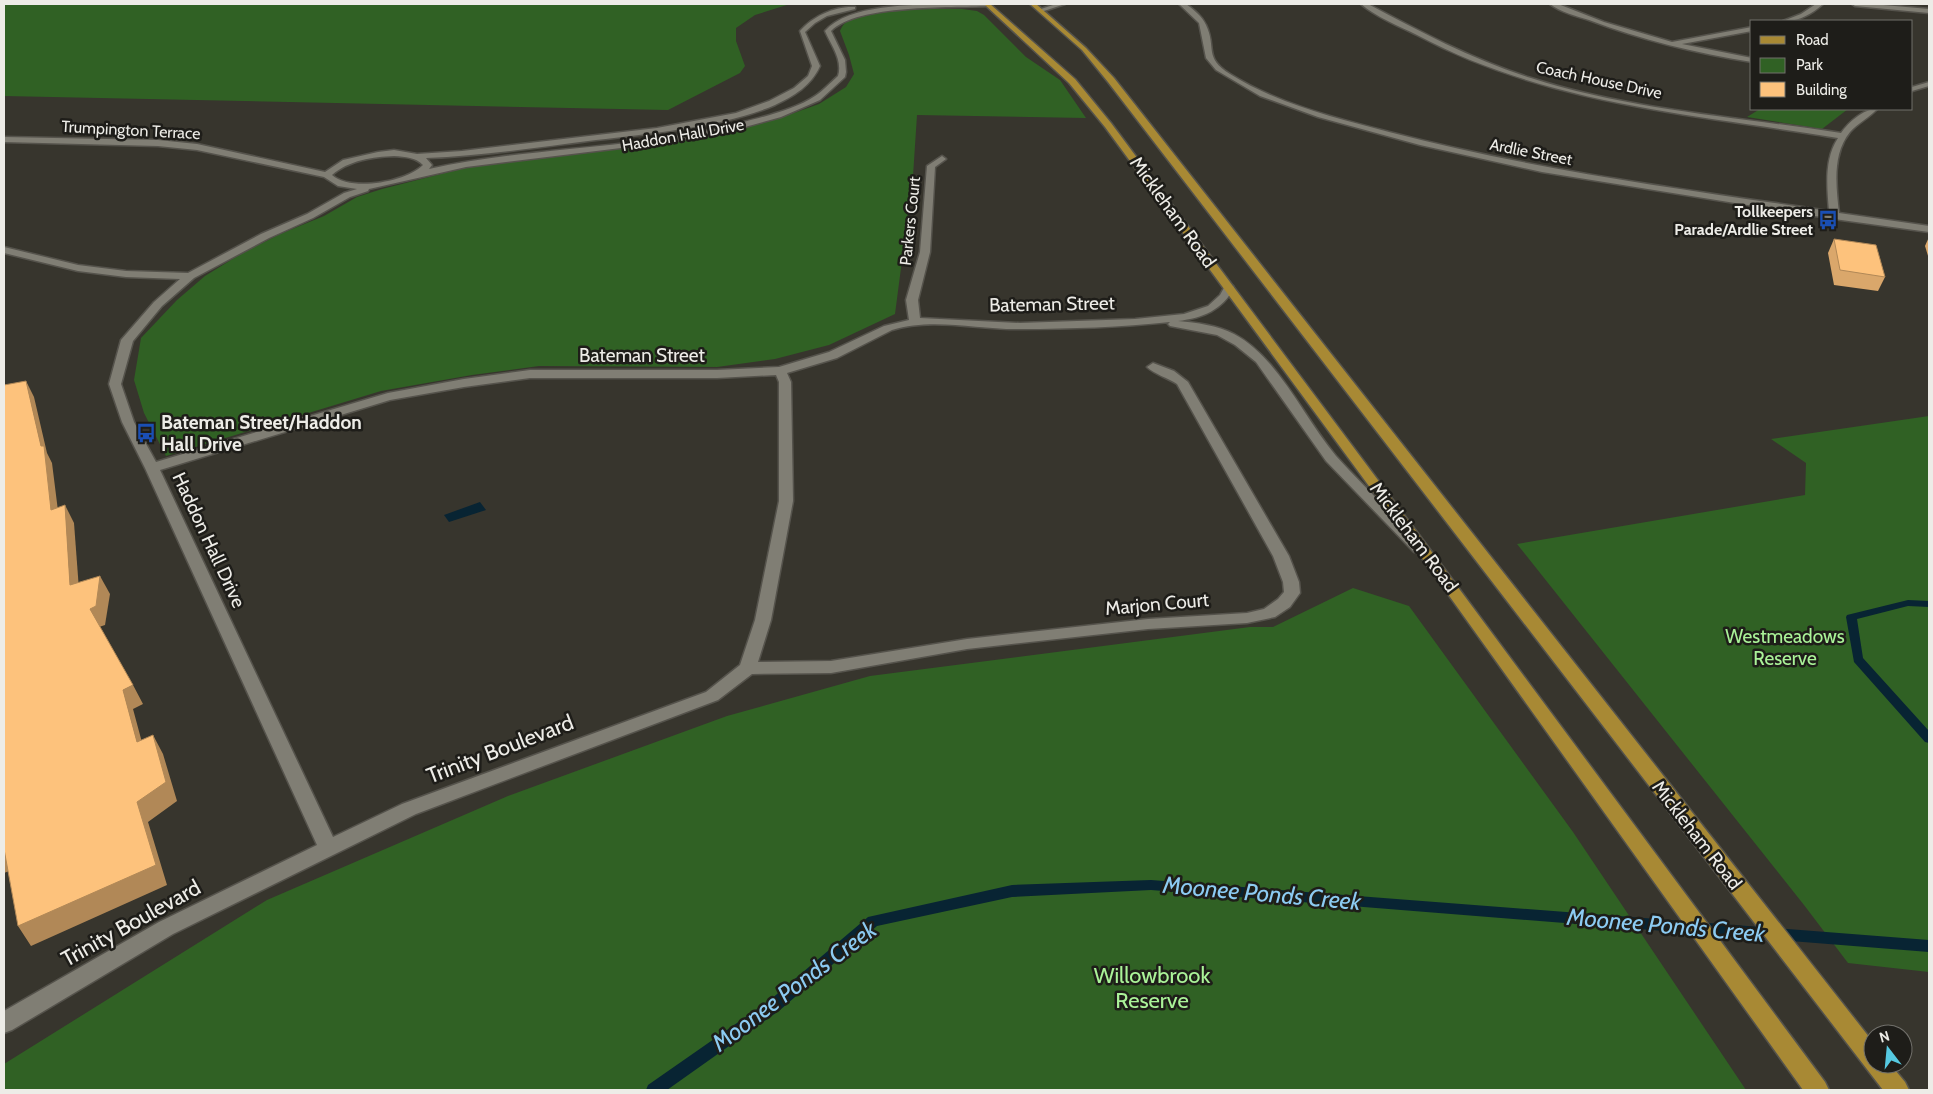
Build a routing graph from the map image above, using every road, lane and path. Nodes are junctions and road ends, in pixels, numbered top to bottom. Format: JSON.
{"nodes":[{"id":1,"x":891,"y":4,"type":"edge"},
{"id":2,"x":988,"y":4,"type":"edge"},
{"id":3,"x":995,"y":4,"type":"edge"},
{"id":4,"x":1062,"y":4,"type":"edge"},
{"id":5,"x":1182,"y":4,"type":"edge"},
{"id":6,"x":1364,"y":4,"type":"edge"},
{"id":7,"x":1553,"y":4,"type":"edge"},
{"id":8,"x":1820,"y":4,"type":"edge"},
{"id":9,"x":1855,"y":4,"type":"edge"},
{"id":10,"x":1037,"y":7,"type":"edge"},
{"id":11,"x":1929,"y":11,"type":"edge"},
{"id":12,"x":1789,"y":20,"type":"edge"},
{"id":13,"x":1750,"y":30,"type":"edge"},
{"id":14,"x":1669,"y":45,"type":"junction"},
{"id":15,"x":1750,"y":60,"type":"edge"},
{"id":16,"x":1929,"y":84,"type":"edge"},
{"id":17,"x":1913,"y":89,"type":"edge"},
{"id":18,"x":1872,"y":110,"type":"edge"},
{"id":19,"x":1842,"y":136,"type":"junction"},
{"id":20,"x":4,"y":139,"type":"edge"},
{"id":21,"x":418,"y":156,"type":"junction"},
{"id":22,"x":255,"y":159,"type":"junction"},
{"id":23,"x":354,"y":159,"type":"junction"},
{"id":24,"x":942,"y":159,"type":"dead end"},
{"id":25,"x":419,"y":174,"type":"junction"},
{"id":26,"x":330,"y":182,"type":"junction"},
{"id":27,"x":376,"y":186,"type":"junction"},
{"id":28,"x":324,"y":197,"type":"dead end"},
{"id":29,"x":310,"y":216,"type":"junction"},
{"id":30,"x":1834,"y":216,"type":"junction"},
{"id":31,"x":1929,"y":229,"type":"edge"},
{"id":32,"x":4,"y":250,"type":"edge"},
{"id":33,"x":190,"y":276,"type":"junction"},
{"id":34,"x":1229,"y":288,"type":"junction"},
{"id":35,"x":915,"y":322,"type":"junction"},
{"id":36,"x":1135,"y":322,"type":"junction"},
{"id":37,"x":1153,"y":367,"type":"dead end"},
{"id":38,"x":780,"y":371,"type":"junction"},
{"id":39,"x":152,"y":468,"type":"junction"},
{"id":40,"x":1435,"y":566,"type":"junction"},
{"id":41,"x":748,"y":668,"type":"junction"},
{"id":42,"x":328,"y":848,"type":"junction"},
{"id":43,"x":4,"y":1022,"type":"edge"},
{"id":44,"x":1863,"y":1047,"type":"edge"},
{"id":45,"x":1884,"y":1074,"type":"edge"},
{"id":46,"x":1817,"y":1090,"type":"edge"},
{"id":47,"x":1897,"y":1090,"type":"edge"}],
"edges":[{"from":1,"to":21,"type":"street","name":"Haddon Hall Drive"},
{"from":2,"to":3,"type":"main road"},
{"from":2,"to":25,"type":"street","name":"Haddon Hall Drive"},
{"from":2,"to":34,"type":"main road","name":"Mickleham Road"},
{"from":4,"to":10,"type":"street"},
{"from":5,"to":30,"type":"street","name":"Ardlie Street"},
{"from":6,"to":19,"type":"street","name":"Coach House Drive"},
{"from":7,"to":14,"type":"street"},
{"from":8,"to":12,"type":"street"},
{"from":9,"to":11,"type":"street"},
{"from":10,"to":44,"type":"main road","name":"Mickleham Road"},
{"from":13,"to":14,"type":"street"},
{"from":14,"to":15,"type":"street"},
{"from":16,"to":17,"type":"street"},
{"from":18,"to":19,"type":"street"},
{"from":19,"to":30,"type":"street"},
{"from":20,"to":22,"type":"street","name":"Trumpington Terrace"},
{"from":21,"to":23,"type":"street","name":"Trumpington Terrace"},
{"from":21,"to":25,"type":"street"},
{"from":22,"to":23,"type":"street","name":"Trumpington Terrace"},
{"from":22,"to":26,"type":"street","name":"Trumpington Terrace"},
{"from":23,"to":26,"type":"street"},
{"from":24,"to":35,"type":"street","name":"Parkers Court"},
{"from":25,"to":27,"type":"street"},
{"from":26,"to":27,"type":"street","name":"Trumpington Terrace"},
{"from":27,"to":29,"type":"street","name":"Haddon Hall Drive"},
{"from":28,"to":29,"type":"street","name":"Haddon Hall Drive"},
{"from":29,"to":33,"type":"street","name":"Haddon Hall Drive"},
{"from":30,"to":31,"type":"street","name":"Ardlie Street"},
{"from":32,"to":33,"type":"street"},
{"from":33,"to":39,"type":"street","name":"Haddon Hall Drive"},
{"from":34,"to":36,"type":"street","name":"Bateman Street"},
{"from":34,"to":40,"type":"main road","name":"Mickleham Road"},
{"from":35,"to":36,"type":"street","name":"Bateman Street"},
{"from":35,"to":38,"type":"street","name":"Bateman Street"},
{"from":36,"to":40,"type":"street","name":"Bateman Street"},
{"from":37,"to":41,"type":"street","name":"Marjon Court"},
{"from":38,"to":39,"type":"street","name":"Bateman Street"},
{"from":38,"to":41,"type":"street"},
{"from":39,"to":42,"type":"street","name":"Haddon Hall Drive"},
{"from":40,"to":46,"type":"main road","name":"Mickleham Road"},
{"from":41,"to":42,"type":"street","name":"Trinity Boulevard"},
{"from":42,"to":43,"type":"street","name":"Trinity Boulevard"},
{"from":45,"to":47,"type":"main road"}]}
